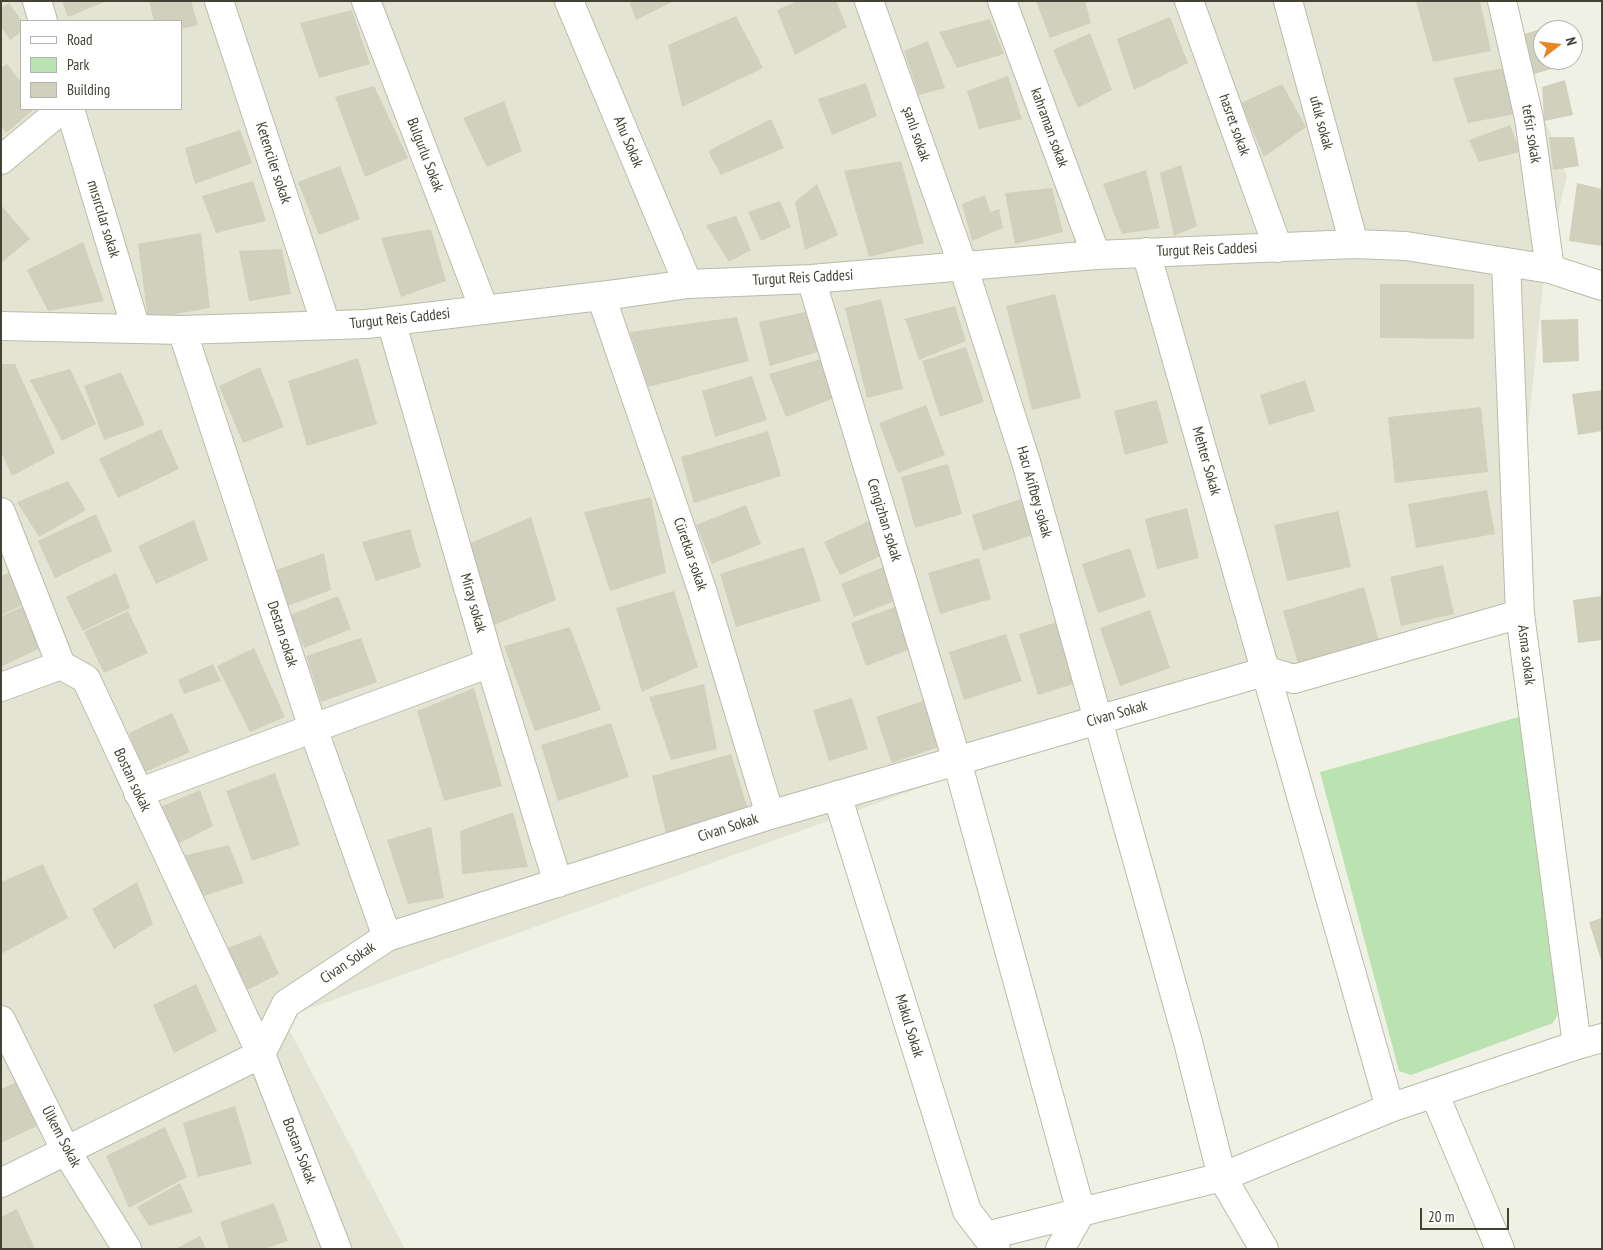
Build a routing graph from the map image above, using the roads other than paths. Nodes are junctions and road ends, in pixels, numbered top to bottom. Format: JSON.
{"nodes":[{"id":1,"x":37,"y":1,"type":"edge"},
{"id":2,"x":219,"y":1,"type":"edge"},
{"id":3,"x":366,"y":1,"type":"edge"},
{"id":4,"x":569,"y":1,"type":"edge"},
{"id":5,"x":869,"y":1,"type":"edge"},
{"id":6,"x":1002,"y":1,"type":"edge"},
{"id":7,"x":1288,"y":1,"type":"edge"},
{"id":8,"x":1502,"y":1,"type":"edge"},
{"id":9,"x":1192,"y":2,"type":"edge"},
{"id":10,"x":44,"y":20,"type":"edge"},
{"id":11,"x":61,"y":110,"type":"edge"},
{"id":12,"x":70,"y":110,"type":"edge"},
{"id":13,"x":1,"y":160,"type":"edge"},
{"id":14,"x":1354,"y":244,"type":"junction"},
{"id":15,"x":1278,"y":248,"type":"junction"},
{"id":16,"x":1146,"y":252,"type":"junction"},
{"id":17,"x":1096,"y":254,"type":"junction"},
{"id":18,"x":1506,"y":262,"type":"junction"},
{"id":19,"x":963,"y":266,"type":"junction"},
{"id":20,"x":1550,"y":269,"type":"junction"},
{"id":21,"x":811,"y":279,"type":"junction"},
{"id":22,"x":688,"y":284,"type":"junction"},
{"id":23,"x":1602,"y":286,"type":"edge"},
{"id":24,"x":601,"y":296,"type":"junction"},
{"id":25,"x":484,"y":309,"type":"junction"},
{"id":26,"x":391,"y":321,"type":"junction"},
{"id":27,"x":326,"y":325,"type":"junction"},
{"id":28,"x":1,"y":326,"type":"edge"},
{"id":29,"x":136,"y":329,"type":"junction"},
{"id":30,"x":182,"y":330,"type":"junction"},
{"id":31,"x":1,"y":512,"type":"edge"},
{"id":32,"x":1520,"y":614,"type":"junction"},
{"id":33,"x":490,"y":663,"type":"junction"},
{"id":34,"x":61,"y":665,"type":"junction"},
{"id":35,"x":1267,"y":671,"type":"junction"},
{"id":36,"x":1,"y":687,"type":"edge"},
{"id":37,"x":1098,"y":720,"type":"junction"},
{"id":38,"x":313,"y":728,"type":"junction"},
{"id":39,"x":957,"y":761,"type":"junction"},
{"id":40,"x":138,"y":792,"type":"junction"},
{"id":41,"x":837,"y":796,"type":"junction"},
{"id":42,"x":770,"y":815,"type":"junction"},
{"id":43,"x":558,"y":883,"type":"junction"},
{"id":44,"x":386,"y":937,"type":"junction"},
{"id":45,"x":1,"y":1020,"type":"edge"},
{"id":46,"x":1589,"y":1041,"type":"edge"},
{"id":47,"x":261,"y":1054,"type":"junction"},
{"id":48,"x":1434,"y":1093,"type":"junction"},
{"id":49,"x":1390,"y":1108,"type":"junction"},
{"id":50,"x":66,"y":1151,"type":"junction"},
{"id":51,"x":1222,"y":1177,"type":"junction"},
{"id":52,"x":1,"y":1183,"type":"edge"},
{"id":53,"x":1080,"y":1212,"type":"junction"},
{"id":54,"x":991,"y":1242,"type":"edge"},
{"id":55,"x":127,"y":1249,"type":"edge"},
{"id":56,"x":337,"y":1249,"type":"edge"},
{"id":57,"x":1060,"y":1249,"type":"edge"},
{"id":58,"x":1264,"y":1249,"type":"edge"},
{"id":59,"x":1500,"y":1249,"type":"edge"}],
"edges":[{"from":1,"to":10,"type":"street"},
{"from":2,"to":27,"type":"street","name":"Ketenciler sokak"},
{"from":3,"to":25,"type":"street","name":"Bulgurlu Sokak"},
{"from":4,"to":22,"type":"street","name":"Ahu Sokak"},
{"from":5,"to":19,"type":"street","name":"şanlı sokak"},
{"from":6,"to":17,"type":"street","name":"kahraman sokak"},
{"from":7,"to":14,"type":"street","name":"ufuk sokak"},
{"from":8,"to":20,"type":"street","name":"tefsir sokak"},
{"from":9,"to":15,"type":"street","name":"hasret sokak"},
{"from":11,"to":13,"type":"street"},
{"from":12,"to":29,"type":"street","name":"mısırcılar sokak"},
{"from":14,"to":15,"type":"street","name":"Turgut Reis Caddesi"},
{"from":14,"to":18,"type":"street","name":"Turgut Reis Caddesi"},
{"from":15,"to":16,"type":"street","name":"Turgut Reis Caddesi"},
{"from":16,"to":17,"type":"street","name":"Turgut Reis Caddesi"},
{"from":16,"to":35,"type":"street","name":"Mehter Sokak"},
{"from":17,"to":19,"type":"street","name":"Turgut Reis Caddesi"},
{"from":18,"to":20,"type":"street","name":"Turgut Reis Caddesi"},
{"from":18,"to":32,"type":"street","name":"Asma sokak"},
{"from":19,"to":21,"type":"street","name":"Turgut Reis Caddesi"},
{"from":19,"to":37,"type":"street","name":"Hacı Arifbey sokak"},
{"from":20,"to":23,"type":"street","name":"Turgut Reis Caddesi"},
{"from":21,"to":22,"type":"street","name":"Turgut Reis Caddesi"},
{"from":21,"to":39,"type":"street","name":"Cengizhan sokak"},
{"from":22,"to":24,"type":"street","name":"Turgut Reis Caddesi"},
{"from":24,"to":25,"type":"street","name":"Turgut Reis Caddesi"},
{"from":24,"to":42,"type":"street","name":"Cüretkar sokak"},
{"from":25,"to":26,"type":"street","name":"Turgut Reis Caddesi"},
{"from":26,"to":27,"type":"street","name":"Turgut Reis Caddesi"},
{"from":26,"to":33,"type":"street","name":"Miray sokak"},
{"from":27,"to":30,"type":"street","name":"Turgut Reis Caddesi"},
{"from":28,"to":29,"type":"street","name":"Turgut Reis Caddesi"},
{"from":29,"to":30,"type":"street","name":"Turgut Reis Caddesi"},
{"from":30,"to":38,"type":"street","name":"Destan sokak"},
{"from":31,"to":34,"type":"street"},
{"from":32,"to":35,"type":"street"},
{"from":32,"to":46,"type":"street","name":"Asma sokak"},
{"from":33,"to":38,"type":"street"},
{"from":33,"to":43,"type":"street","name":"Miray sokak"},
{"from":34,"to":36,"type":"street"},
{"from":34,"to":40,"type":"street","name":"Bostan sokak"},
{"from":35,"to":37,"type":"street","name":"Civan Sokak"},
{"from":35,"to":49,"type":"street","name":"Mehter Sokak"},
{"from":37,"to":39,"type":"street","name":"Civan Sokak"},
{"from":37,"to":51,"type":"street","name":"Hacı Arifbey sokak"},
{"from":38,"to":40,"type":"street"},
{"from":38,"to":44,"type":"street","name":"Destan sokak"},
{"from":39,"to":41,"type":"street","name":"Civan Sokak"},
{"from":39,"to":53,"type":"street","name":"Cengizhan sokak"},
{"from":40,"to":47,"type":"street","name":"Bostan sokak"},
{"from":41,"to":42,"type":"street","name":"Civan Sokak"},
{"from":41,"to":54,"type":"street","name":"Makul Sokak"},
{"from":42,"to":43,"type":"street","name":"Civan Sokak"},
{"from":43,"to":44,"type":"street","name":"Civan Sokak"},
{"from":44,"to":47,"type":"street","name":"Civan Sokak"},
{"from":45,"to":50,"type":"street","name":"Ülkem Sokak"},
{"from":46,"to":48,"type":"street"},
{"from":47,"to":50,"type":"street"},
{"from":47,"to":56,"type":"street","name":"Bostan Sokak"},
{"from":48,"to":49,"type":"street"},
{"from":48,"to":59,"type":"street"},
{"from":49,"to":51,"type":"street"},
{"from":50,"to":52,"type":"street"},
{"from":50,"to":55,"type":"street","name":"Ülkem Sokak"},
{"from":51,"to":53,"type":"street"},
{"from":51,"to":58,"type":"street","name":"Hacı Arifbey sokak"},
{"from":53,"to":54,"type":"street"},
{"from":53,"to":57,"type":"street"}]}
